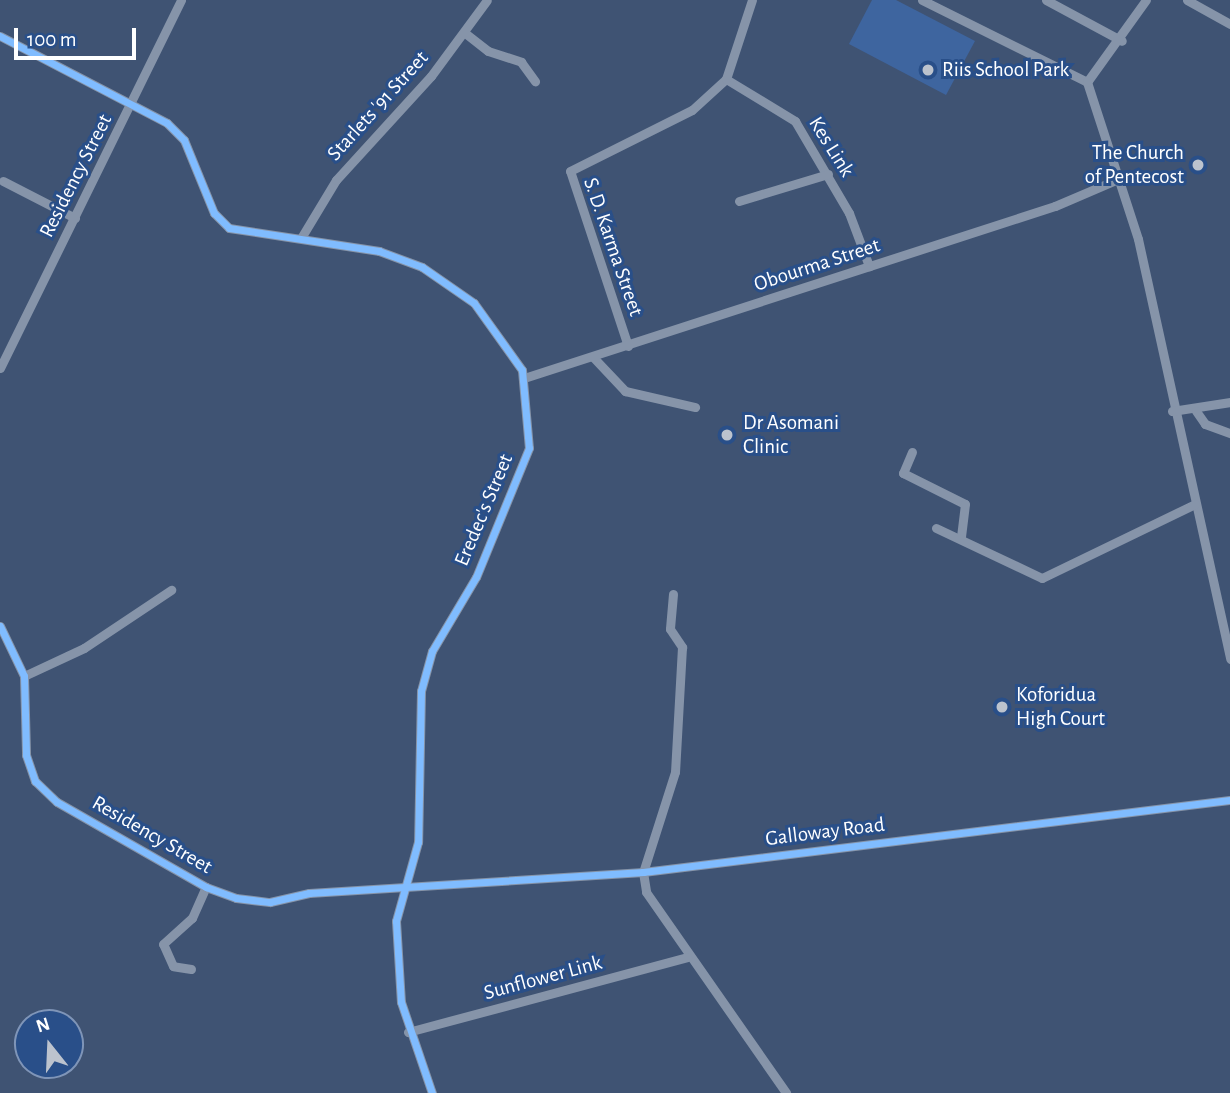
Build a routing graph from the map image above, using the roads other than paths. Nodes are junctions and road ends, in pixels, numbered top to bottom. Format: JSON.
{"nodes":[{"id":1,"x":181,"y":0,"type":"edge"},
{"id":2,"x":487,"y":0,"type":"edge"},
{"id":3,"x":751,"y":0,"type":"edge"},
{"id":4,"x":922,"y":0,"type":"edge"},
{"id":5,"x":1046,"y":0,"type":"edge"},
{"id":6,"x":1146,"y":0,"type":"edge"},
{"id":7,"x":1187,"y":0,"type":"edge"},
{"id":8,"x":1230,"y":24,"type":"edge"},
{"id":9,"x":465,"y":33,"type":"junction"},
{"id":10,"x":0,"y":36,"type":"edge"},
{"id":11,"x":1122,"y":41,"type":"junction"},
{"id":12,"x":726,"y":79,"type":"junction"},
{"id":13,"x":535,"y":81,"type":"dead end"},
{"id":14,"x":1087,"y":82,"type":"junction"},
{"id":15,"x":131,"y":106,"type":"junction"},
{"id":16,"x":828,"y":174,"type":"junction"},
{"id":17,"x":1118,"y":179,"type":"junction"},
{"id":18,"x":3,"y":181,"type":"dead end"},
{"id":19,"x":739,"y":201,"type":"dead end"},
{"id":20,"x":75,"y":218,"type":"junction"},
{"id":21,"x":301,"y":238,"type":"junction"},
{"id":22,"x":869,"y":266,"type":"junction"},
{"id":23,"x":628,"y":346,"type":"junction"},
{"id":24,"x":593,"y":357,"type":"junction"},
{"id":25,"x":0,"y":368,"type":"edge"},
{"id":26,"x":524,"y":378,"type":"junction"},
{"id":27,"x":1230,"y":402,"type":"edge"},
{"id":28,"x":695,"y":407,"type":"dead end"},
{"id":29,"x":1172,"y":411,"type":"junction"},
{"id":30,"x":1196,"y":411,"type":"junction"},
{"id":31,"x":1230,"y":433,"type":"edge"},
{"id":32,"x":912,"y":452,"type":"dead end"},
{"id":33,"x":1195,"y":504,"type":"junction"},
{"id":34,"x":936,"y":528,"type":"dead end"},
{"id":35,"x":961,"y":538,"type":"junction"},
{"id":36,"x":171,"y":590,"type":"dead end"},
{"id":37,"x":673,"y":594,"type":"dead end"},
{"id":38,"x":0,"y":626,"type":"edge"},
{"id":39,"x":1230,"y":659,"type":"edge"},
{"id":40,"x":24,"y":676,"type":"junction"},
{"id":41,"x":1230,"y":800,"type":"edge"},
{"id":42,"x":643,"y":872,"type":"junction"},
{"id":43,"x":206,"y":887,"type":"junction"},
{"id":44,"x":404,"y":887,"type":"junction"},
{"id":45,"x":422,"y":887,"type":"joint"},
{"id":46,"x":687,"y":957,"type":"junction"},
{"id":47,"x":191,"y":969,"type":"dead end"},
{"id":48,"x":408,"y":1032,"type":"junction"},
{"id":49,"x":432,"y":1093,"type":"edge"},
{"id":50,"x":786,"y":1093,"type":"edge"}],
"edges":[{"from":1,"to":15,"type":"street","name":"Residency Street"},
{"from":2,"to":9,"type":"street","name":"Starlets '91 Street"},
{"from":3,"to":12,"type":"street"},
{"from":4,"to":14,"type":"street"},
{"from":5,"to":11,"type":"street"},
{"from":6,"to":11,"type":"street"},
{"from":7,"to":8,"type":"street"},
{"from":9,"to":13,"type":"street"},
{"from":9,"to":21,"type":"street","name":"Starlets '91 Street"},
{"from":10,"to":15,"type":"street","name":"Eredec's Street"},
{"from":11,"to":14,"type":"street"},
{"from":12,"to":16,"type":"street","name":"Kes Link"},
{"from":12,"to":23,"type":"street","name":"S. D. Karma Street"},
{"from":14,"to":17,"type":"street"},
{"from":15,"to":20,"type":"street","name":"Residency Street"},
{"from":15,"to":21,"type":"street","name":"Eredec's Street"},
{"from":16,"to":19,"type":"street"},
{"from":16,"to":22,"type":"street","name":"Kes Link"},
{"from":17,"to":22,"type":"street","name":"Obourma Street"},
{"from":17,"to":29,"type":"street"},
{"from":18,"to":20,"type":"street"},
{"from":20,"to":25,"type":"street","name":"Residency Street"},
{"from":21,"to":26,"type":"street","name":"Eredec's Street"},
{"from":22,"to":23,"type":"street","name":"Obourma Street"},
{"from":23,"to":24,"type":"street","name":"Obourma Street"},
{"from":24,"to":26,"type":"street","name":"Obourma Street"},
{"from":24,"to":28,"type":"street"},
{"from":26,"to":44,"type":"street","name":"Eredec's Street"},
{"from":27,"to":30,"type":"street"},
{"from":29,"to":30,"type":"street"},
{"from":29,"to":33,"type":"street"},
{"from":30,"to":31,"type":"street"},
{"from":32,"to":35,"type":"street"},
{"from":33,"to":35,"type":"street"},
{"from":33,"to":39,"type":"street"},
{"from":34,"to":35,"type":"street"},
{"from":36,"to":40,"type":"street"},
{"from":37,"to":42,"type":"street"},
{"from":38,"to":40,"type":"street","name":"Residency Street"},
{"from":40,"to":43,"type":"street","name":"Residency Street"},
{"from":41,"to":42,"type":"street","name":"Galloway Road"},
{"from":42,"to":45,"type":"street","name":"Galloway Road"},
{"from":42,"to":46,"type":"street"},
{"from":43,"to":44,"type":"street","name":"Residency Street"},
{"from":43,"to":47,"type":"street"},
{"from":44,"to":45,"type":"street","name":"Residency Street"},
{"from":44,"to":48,"type":"street","name":"Eredec's Street"},
{"from":46,"to":48,"type":"street","name":"Sunflower Link"},
{"from":46,"to":50,"type":"street"},
{"from":48,"to":49,"type":"street","name":"Eredec's Street"}]}
